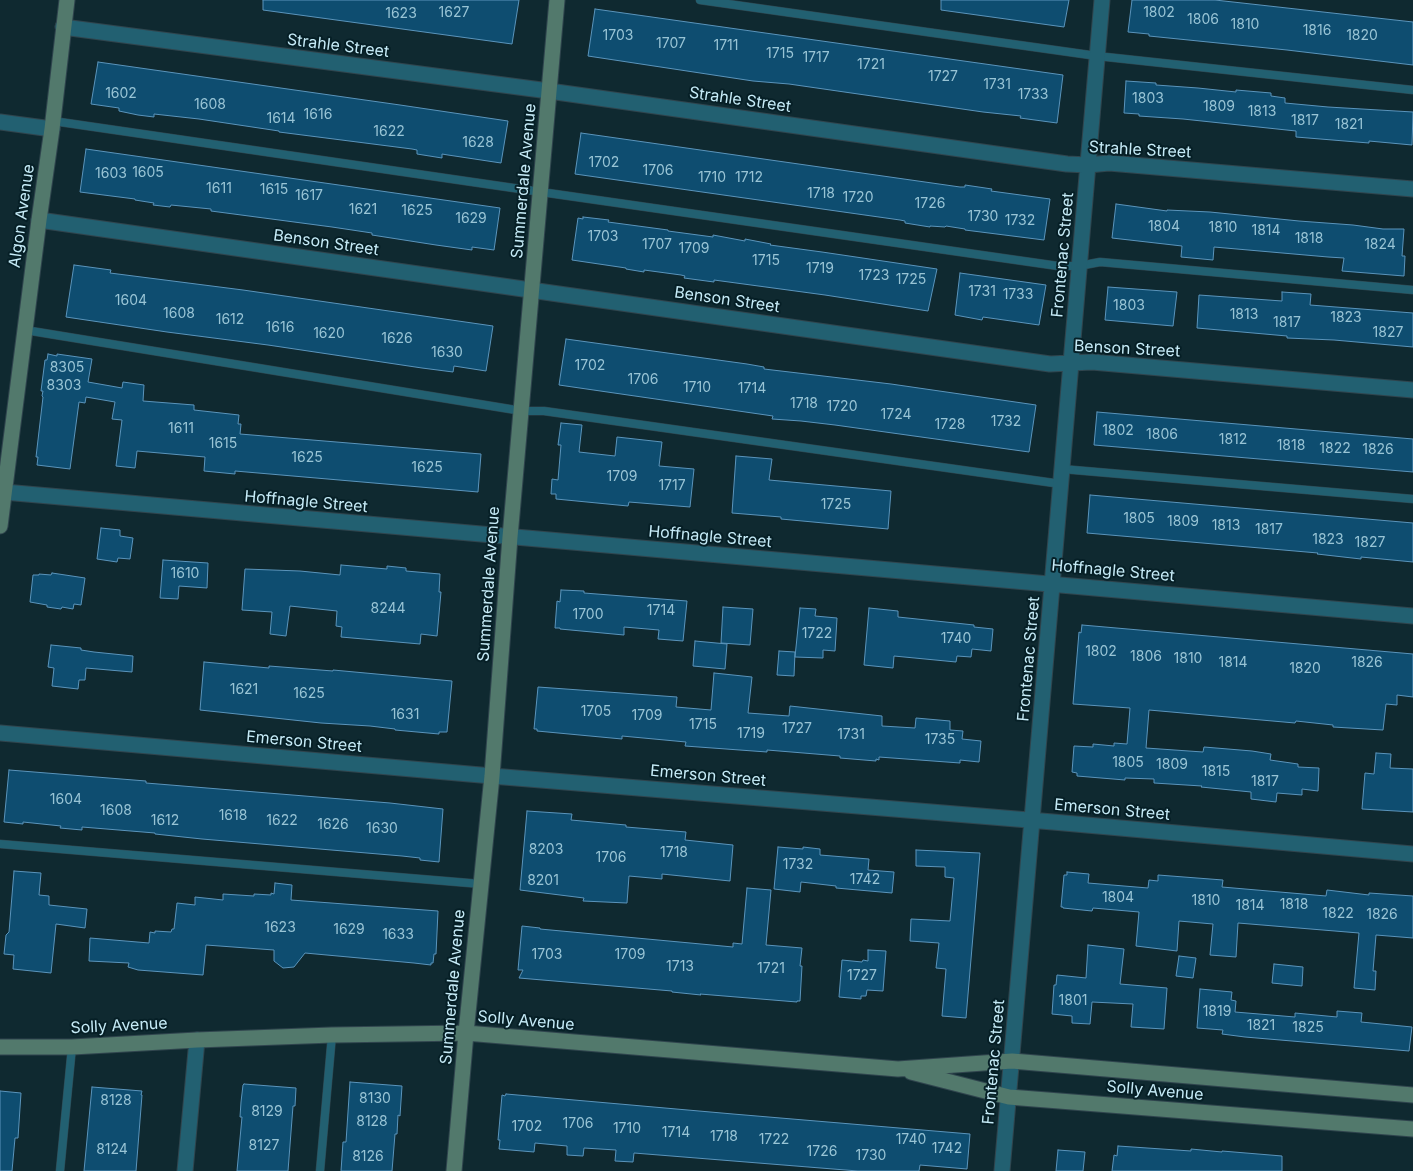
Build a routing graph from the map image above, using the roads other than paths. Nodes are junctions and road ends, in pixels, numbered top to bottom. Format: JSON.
{"nodes":[{"id":1,"x":67,"y":0,"type":"edge"},
{"id":2,"x":558,"y":0,"type":"edge"},
{"id":3,"x":700,"y":0,"type":"edge"},
{"id":4,"x":1102,"y":0,"type":"edge"},
{"id":5,"x":64,"y":27,"type":"junction"},
{"id":6,"x":1097,"y":56,"type":"junction"},
{"id":7,"x":1413,"y":90,"type":"edge"},
{"id":8,"x":549,"y":91,"type":"junction"},
{"id":9,"x":0,"y":122,"type":"edge"},
{"id":10,"x":53,"y":125,"type":"junction"},
{"id":11,"x":1088,"y":165,"type":"junction"},
{"id":12,"x":1413,"y":189,"type":"edge"},
{"id":13,"x":541,"y":192,"type":"junction"},
{"id":14,"x":39,"y":220,"type":"junction"},
{"id":15,"x":1079,"y":266,"type":"junction"},
{"id":16,"x":531,"y":290,"type":"junction"},
{"id":17,"x":1413,"y":290,"type":"edge"},
{"id":18,"x":25,"y":330,"type":"junction"},
{"id":19,"x":1072,"y":363,"type":"junction"},
{"id":20,"x":1413,"y":390,"type":"edge"},
{"id":21,"x":522,"y":411,"type":"junction"},
{"id":22,"x":1062,"y":476,"type":"junction"},
{"id":23,"x":4,"y":492,"type":"junction"},
{"id":24,"x":1413,"y":498,"type":"edge"},
{"id":25,"x":0,"y":526,"type":"edge"},
{"id":26,"x":510,"y":537,"type":"junction"},
{"id":27,"x":1053,"y":584,"type":"junction"},
{"id":28,"x":1413,"y":616,"type":"edge"},
{"id":29,"x":0,"y":733,"type":"edge"},
{"id":30,"x":492,"y":776,"type":"junction"},
{"id":31,"x":1032,"y":820,"type":"junction"},
{"id":32,"x":0,"y":844,"type":"edge"},
{"id":33,"x":1413,"y":854,"type":"edge"},
{"id":34,"x":481,"y":884,"type":"junction"},
{"id":35,"x":466,"y":1033,"type":"junction"},
{"id":36,"x":332,"y":1034,"type":"junction"},
{"id":37,"x":196,"y":1040,"type":"junction"},
{"id":38,"x":0,"y":1047,"type":"edge"},
{"id":39,"x":72,"y":1047,"type":"junction"},
{"id":40,"x":1012,"y":1060,"type":"junction"},
{"id":41,"x":898,"y":1069,"type":"junction"},
{"id":42,"x":1413,"y":1095,"type":"edge"},
{"id":43,"x":1009,"y":1097,"type":"junction"},
{"id":44,"x":1413,"y":1129,"type":"edge"},
{"id":45,"x":60,"y":1171,"type":"edge"},
{"id":46,"x":185,"y":1171,"type":"edge"},
{"id":47,"x":320,"y":1171,"type":"edge"},
{"id":48,"x":454,"y":1171,"type":"edge"},
{"id":49,"x":1002,"y":1171,"type":"edge"}],
"edges":[{"from":1,"to":5,"type":"street","name":"Algon Avenue"},
{"from":2,"to":8,"type":"street","name":"Summerdale Avenue"},
{"from":3,"to":6,"type":"lane"},
{"from":4,"to":6,"type":"street","name":"Frontenac Street"},
{"from":5,"to":8,"type":"street","name":"Strahle Street"},
{"from":5,"to":10,"type":"street","name":"Algon Avenue"},
{"from":6,"to":7,"type":"lane"},
{"from":6,"to":11,"type":"street","name":"Frontenac Street"},
{"from":8,"to":11,"type":"street","name":"Strahle Street"},
{"from":8,"to":13,"type":"street","name":"Summerdale Avenue"},
{"from":9,"to":10,"type":"street"},
{"from":10,"to":13,"type":"lane"},
{"from":10,"to":14,"type":"street","name":"Algon Avenue"},
{"from":11,"to":12,"type":"street","name":"Strahle Street"},
{"from":11,"to":15,"type":"street","name":"Frontenac Street"},
{"from":13,"to":15,"type":"lane"},
{"from":13,"to":16,"type":"street","name":"Summerdale Avenue"},
{"from":14,"to":16,"type":"street","name":"Benson Street"},
{"from":14,"to":18,"type":"street","name":"Algon Avenue"},
{"from":15,"to":17,"type":"lane"},
{"from":15,"to":19,"type":"street","name":"Frontenac Street"},
{"from":16,"to":19,"type":"street","name":"Benson Street"},
{"from":16,"to":21,"type":"street","name":"Summerdale Avenue"},
{"from":18,"to":21,"type":"lane"},
{"from":18,"to":23,"type":"street","name":"Algon Avenue"},
{"from":19,"to":20,"type":"street","name":"Benson Street"},
{"from":19,"to":22,"type":"street","name":"Frontenac Street"},
{"from":21,"to":22,"type":"lane"},
{"from":21,"to":26,"type":"street","name":"Summerdale Avenue"},
{"from":22,"to":24,"type":"lane"},
{"from":22,"to":27,"type":"street","name":"Frontenac Street"},
{"from":23,"to":25,"type":"street","name":"Algon Avenue"},
{"from":23,"to":26,"type":"street","name":"Hoffnagle Street"},
{"from":26,"to":27,"type":"street","name":"Hoffnagle Street"},
{"from":26,"to":30,"type":"street","name":"Summerdale Avenue"},
{"from":27,"to":28,"type":"street","name":"Hoffnagle Street"},
{"from":27,"to":31,"type":"street","name":"Frontenac Street"},
{"from":29,"to":30,"type":"street","name":"Emerson Street"},
{"from":30,"to":31,"type":"street","name":"Emerson Street"},
{"from":30,"to":34,"type":"street","name":"Summerdale Avenue"},
{"from":31,"to":33,"type":"street","name":"Emerson Street"},
{"from":31,"to":40,"type":"street","name":"Frontenac Street"},
{"from":32,"to":34,"type":"lane"},
{"from":34,"to":35,"type":"street","name":"Summerdale Avenue"},
{"from":35,"to":36,"type":"street","name":"Solly Avenue"},
{"from":35,"to":41,"type":"street","name":"Solly Avenue"},
{"from":35,"to":48,"type":"street","name":"Summerdale Avenue"},
{"from":36,"to":37,"type":"street","name":"Solly Avenue"},
{"from":36,"to":47,"type":"lane"},
{"from":37,"to":39,"type":"street","name":"Solly Avenue"},
{"from":37,"to":46,"type":"street"},
{"from":38,"to":39,"type":"street","name":"Solly Avenue"},
{"from":39,"to":45,"type":"lane"},
{"from":40,"to":41,"type":"street","name":"Solly Avenue"},
{"from":40,"to":42,"type":"street","name":"Solly Avenue"},
{"from":40,"to":43,"type":"street","name":"Frontenac Street"},
{"from":41,"to":43,"type":"street","name":"Solly Avenue"},
{"from":43,"to":44,"type":"street","name":"Solly Avenue"},
{"from":43,"to":49,"type":"street","name":"Frontenac Street"}]}
